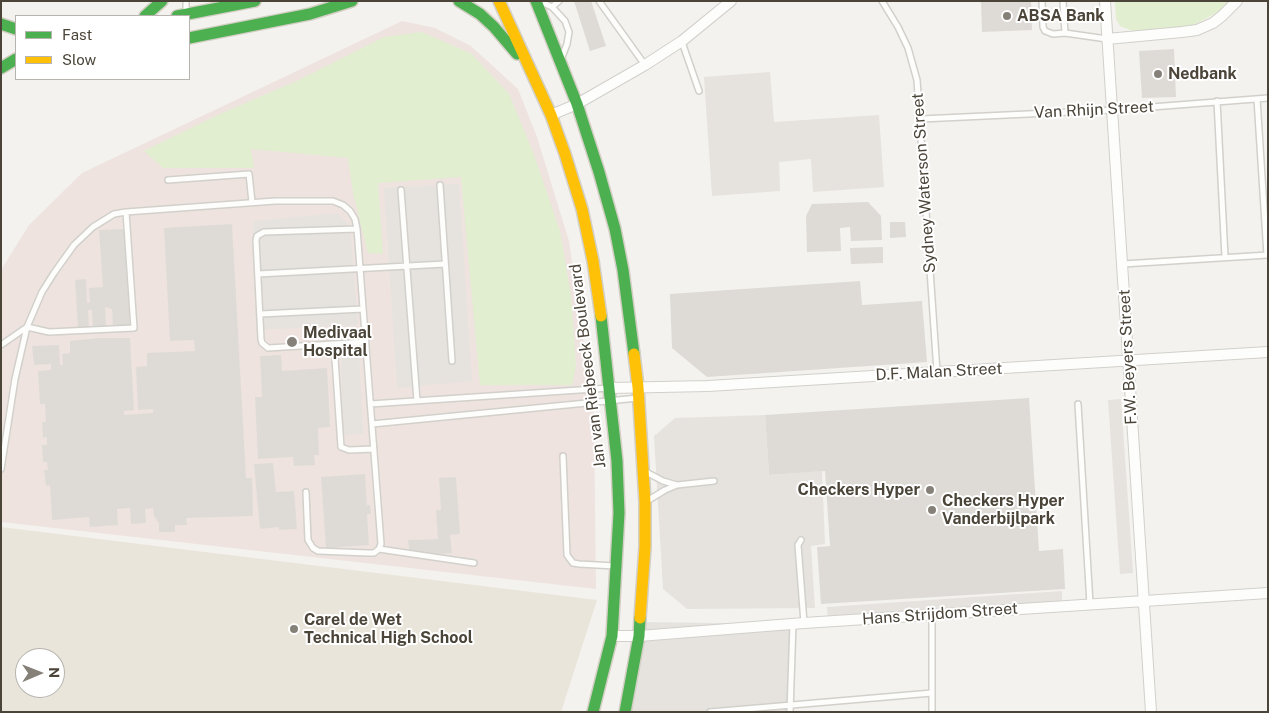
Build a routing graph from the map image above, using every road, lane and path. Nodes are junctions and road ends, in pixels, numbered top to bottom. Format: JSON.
{"nodes":[{"id":1,"x":162,"y":1,"type":"edge"},
{"id":2,"x":186,"y":1,"type":"edge"},
{"id":3,"x":352,"y":1,"type":"edge"},
{"id":4,"x":459,"y":1,"type":"edge"},
{"id":5,"x":499,"y":1,"type":"edge"},
{"id":6,"x":537,"y":1,"type":"edge"},
{"id":7,"x":559,"y":1,"type":"edge"},
{"id":8,"x":599,"y":1,"type":"edge"},
{"id":9,"x":731,"y":1,"type":"edge"},
{"id":10,"x":882,"y":1,"type":"edge"},
{"id":11,"x":1042,"y":1,"type":"edge"},
{"id":12,"x":1063,"y":1,"type":"edge"},
{"id":13,"x":1105,"y":1,"type":"edge"},
{"id":14,"x":1237,"y":1,"type":"edge"},
{"id":15,"x":247,"y":2,"type":"edge"},
{"id":16,"x":552,"y":7,"type":"junction"},
{"id":17,"x":147,"y":15,"type":"edge"},
{"id":18,"x":183,"y":15,"type":"edge"},
{"id":19,"x":188,"y":15,"type":"edge"},
{"id":20,"x":1,"y":24,"type":"edge"},
{"id":21,"x":15,"y":30,"type":"edge"},
{"id":22,"x":15,"y":30,"type":"edge"},
{"id":23,"x":1,"y":31,"type":"edge"},
{"id":24,"x":1065,"y":33,"type":"junction"},
{"id":25,"x":190,"y":38,"type":"edge"},
{"id":26,"x":1107,"y":39,"type":"junction"},
{"id":27,"x":682,"y":41,"type":"junction"},
{"id":28,"x":1,"y":58,"type":"edge"},
{"id":29,"x":15,"y":58,"type":"edge"},
{"id":30,"x":15,"y":59,"type":"edge"},
{"id":31,"x":560,"y":62,"type":"junction"},
{"id":32,"x":645,"y":65,"type":"junction"},
{"id":33,"x":1,"y":68,"type":"edge"},
{"id":34,"x":533,"y":75,"type":"junction"},
{"id":35,"x":699,"y":91,"type":"dead end"},
{"id":36,"x":1268,"y":98,"type":"edge"},
{"id":37,"x":1257,"y":99,"type":"junction"},
{"id":38,"x":1217,"y":101,"type":"junction"},
{"id":39,"x":577,"y":104,"type":"junction"},
{"id":40,"x":1113,"y":110,"type":"junction"},
{"id":41,"x":550,"y":115,"type":"junction"},
{"id":42,"x":921,"y":119,"type":"junction"},
{"id":43,"x":168,"y":180,"type":"dead end"},
{"id":44,"x":440,"y":185,"type":"dead end"},
{"id":45,"x":401,"y":190,"type":"dead end"},
{"id":46,"x":252,"y":202,"type":"junction"},
{"id":47,"x":126,"y":212,"type":"junction"},
{"id":48,"x":357,"y":229,"type":"junction"},
{"id":49,"x":1267,"y":255,"type":"edge"},
{"id":50,"x":1225,"y":257,"type":"junction"},
{"id":51,"x":445,"y":264,"type":"junction"},
{"id":52,"x":1123,"y":264,"type":"junction"},
{"id":53,"x":407,"y":266,"type":"junction"},
{"id":54,"x":360,"y":270,"type":"junction"},
{"id":55,"x":258,"y":274,"type":"junction"},
{"id":56,"x":363,"y":308,"type":"junction"},
{"id":57,"x":260,"y":314,"type":"junction"},
{"id":58,"x":27,"y":327,"type":"junction"},
{"id":59,"x":366,"y":342,"type":"junction"},
{"id":60,"x":334,"y":344,"type":"junction"},
{"id":61,"x":1,"y":345,"type":"edge"},
{"id":62,"x":1268,"y":352,"type":"edge"},
{"id":63,"x":452,"y":361,"type":"dead end"},
{"id":64,"x":1127,"y":361,"type":"junction"},
{"id":65,"x":937,"y":373,"type":"junction"},
{"id":66,"x":638,"y":393,"type":"junction"},
{"id":67,"x":611,"y":394,"type":"junction"},
{"id":68,"x":417,"y":401,"type":"junction"},
{"id":69,"x":370,"y":404,"type":"junction"},
{"id":70,"x":1078,"y":404,"type":"dead end"},
{"id":71,"x":372,"y":424,"type":"junction"},
{"id":72,"x":374,"y":449,"type":"junction"},
{"id":73,"x":563,"y":456,"type":"dead end"},
{"id":74,"x":1,"y":469,"type":"edge"},
{"id":75,"x":643,"y":470,"type":"junction"},
{"id":76,"x":714,"y":481,"type":"dead end"},
{"id":77,"x":677,"y":485,"type":"junction"},
{"id":78,"x":306,"y":492,"type":"dead end"},
{"id":79,"x":645,"y":502,"type":"junction"},
{"id":80,"x":801,"y":540,"type":"dead end"},
{"id":81,"x":379,"y":549,"type":"junction"},
{"id":82,"x":474,"y":563,"type":"dead end"},
{"id":83,"x":617,"y":566,"type":"junction"},
{"id":84,"x":1268,"y":592,"type":"edge"},
{"id":85,"x":1144,"y":602,"type":"junction"},
{"id":86,"x":1090,"y":604,"type":"junction"},
{"id":87,"x":932,"y":615,"type":"junction"},
{"id":88,"x":804,"y":623,"type":"junction"},
{"id":89,"x":793,"y":624,"type":"junction"},
{"id":90,"x":612,"y":636,"type":"junction"},
{"id":91,"x":639,"y":636,"type":"junction"},
{"id":92,"x":932,"y":694,"type":"junction"},
{"id":93,"x":790,"y":704,"type":"junction"},
{"id":94,"x":594,"y":712,"type":"edge"},
{"id":95,"x":625,"y":712,"type":"edge"},
{"id":96,"x":710,"y":712,"type":"edge"},
{"id":97,"x":790,"y":712,"type":"edge"},
{"id":98,"x":932,"y":712,"type":"edge"},
{"id":99,"x":1151,"y":712,"type":"edge"}],
"edges":[{"from":1,"to":17,"type":"street"},
{"from":2,"to":18,"type":"lane"},
{"from":3,"to":25,"type":"street"},
{"from":4,"to":34,"type":"street"},
{"from":5,"to":34,"type":"street","name":"Jan van Riebeeck Boulevard"},
{"from":6,"to":16,"type":"lane"},
{"from":6,"to":31,"type":"street"},
{"from":7,"to":16,"type":"lane"},
{"from":8,"to":32,"type":"lane"},
{"from":9,"to":27,"type":"street"},
{"from":10,"to":42,"type":"lane","name":"Sydney Waterson Street"},
{"from":11,"to":24,"type":"lane"},
{"from":12,"to":24,"type":"lane"},
{"from":13,"to":26,"type":"street","name":"F.W. Beyers Street"},
{"from":14,"to":26,"type":"street"},
{"from":15,"to":19,"type":"street"},
{"from":16,"to":31,"type":"lane"},
{"from":20,"to":21,"type":"street"},
{"from":22,"to":23,"type":"street"},
{"from":24,"to":26,"type":"lane"},
{"from":26,"to":40,"type":"street","name":"F.W. Beyers Street"},
{"from":27,"to":32,"type":"street"},
{"from":27,"to":35,"type":"lane"},
{"from":28,"to":29,"type":"street"},
{"from":30,"to":33,"type":"street"},
{"from":31,"to":39,"type":"street"},
{"from":32,"to":39,"type":"street"},
{"from":34,"to":41,"type":"street","name":"Jan van Riebeeck Boulevard"},
{"from":36,"to":37,"type":"lane","name":"Van Rhijn Street"},
{"from":37,"to":38,"type":"lane","name":"Van Rhijn Street"},
{"from":37,"to":49,"type":"lane"},
{"from":38,"to":40,"type":"lane","name":"Van Rhijn Street"},
{"from":38,"to":50,"type":"lane"},
{"from":39,"to":41,"type":"street"},
{"from":39,"to":66,"type":"street"},
{"from":40,"to":42,"type":"lane","name":"Van Rhijn Street"},
{"from":40,"to":52,"type":"street","name":"F.W. Beyers Street"},
{"from":41,"to":67,"type":"street","name":"Jan van Riebeeck Boulevard"},
{"from":42,"to":65,"type":"lane","name":"Sydney Waterson Street"},
{"from":43,"to":46,"type":"lane"},
{"from":44,"to":51,"type":"lane"},
{"from":45,"to":53,"type":"lane"},
{"from":46,"to":47,"type":"lane"},
{"from":46,"to":48,"type":"lane"},
{"from":47,"to":58,"type":"lane"},
{"from":47,"to":58,"type":"lane"},
{"from":48,"to":54,"type":"lane"},
{"from":48,"to":55,"type":"lane"},
{"from":49,"to":50,"type":"lane"},
{"from":50,"to":52,"type":"lane"},
{"from":51,"to":53,"type":"lane"},
{"from":51,"to":63,"type":"lane"},
{"from":52,"to":64,"type":"street","name":"F.W. Beyers Street"},
{"from":53,"to":54,"type":"lane"},
{"from":53,"to":68,"type":"lane"},
{"from":54,"to":55,"type":"lane"},
{"from":54,"to":56,"type":"lane"},
{"from":55,"to":57,"type":"lane"},
{"from":56,"to":57,"type":"lane"},
{"from":56,"to":59,"type":"lane"},
{"from":57,"to":60,"type":"lane"},
{"from":58,"to":61,"type":"lane"},
{"from":58,"to":74,"type":"lane"},
{"from":59,"to":60,"type":"lane"},
{"from":59,"to":69,"type":"lane"},
{"from":60,"to":72,"type":"lane"},
{"from":62,"to":64,"type":"street","name":"D.F. Malan Street"},
{"from":64,"to":65,"type":"street","name":"D.F. Malan Street"},
{"from":64,"to":85,"type":"street","name":"F.W. Beyers Street"},
{"from":65,"to":66,"type":"street","name":"D.F. Malan Street"},
{"from":66,"to":67,"type":"street","name":"D.F. Malan Street"},
{"from":66,"to":75,"type":"street"},
{"from":67,"to":68,"type":"lane"},
{"from":67,"to":71,"type":"lane"},
{"from":67,"to":83,"type":"street","name":"Jan van Riebeeck Boulevard"},
{"from":68,"to":69,"type":"lane"},
{"from":69,"to":71,"type":"lane"},
{"from":70,"to":86,"type":"lane"},
{"from":71,"to":72,"type":"lane"},
{"from":72,"to":81,"type":"lane"},
{"from":73,"to":83,"type":"lane"},
{"from":75,"to":77,"type":"lane"},
{"from":75,"to":79,"type":"street"},
{"from":76,"to":77,"type":"lane"},
{"from":77,"to":79,"type":"lane"},
{"from":78,"to":81,"type":"lane"},
{"from":79,"to":91,"type":"street"},
{"from":80,"to":88,"type":"lane"},
{"from":81,"to":82,"type":"lane"},
{"from":83,"to":90,"type":"street","name":"Jan van Riebeeck Boulevard"},
{"from":84,"to":85,"type":"street","name":"Hans Strijdom Street"},
{"from":85,"to":86,"type":"street","name":"Hans Strijdom Street"},
{"from":85,"to":99,"type":"street","name":"F.W. Beyers Street"},
{"from":86,"to":87,"type":"street","name":"Hans Strijdom Street"},
{"from":87,"to":88,"type":"street","name":"Hans Strijdom Street"},
{"from":87,"to":92,"type":"lane"},
{"from":88,"to":89,"type":"street","name":"Hans Strijdom Street"},
{"from":89,"to":91,"type":"street","name":"Hans Strijdom Street"},
{"from":89,"to":93,"type":"lane"},
{"from":90,"to":91,"type":"street","name":"Hans Strijdom Street"},
{"from":90,"to":94,"type":"street","name":"Jan van Riebeeck Boulevard"},
{"from":91,"to":95,"type":"street"},
{"from":92,"to":93,"type":"lane"},
{"from":92,"to":98,"type":"lane"},
{"from":93,"to":96,"type":"lane"},
{"from":93,"to":97,"type":"lane"}]}
